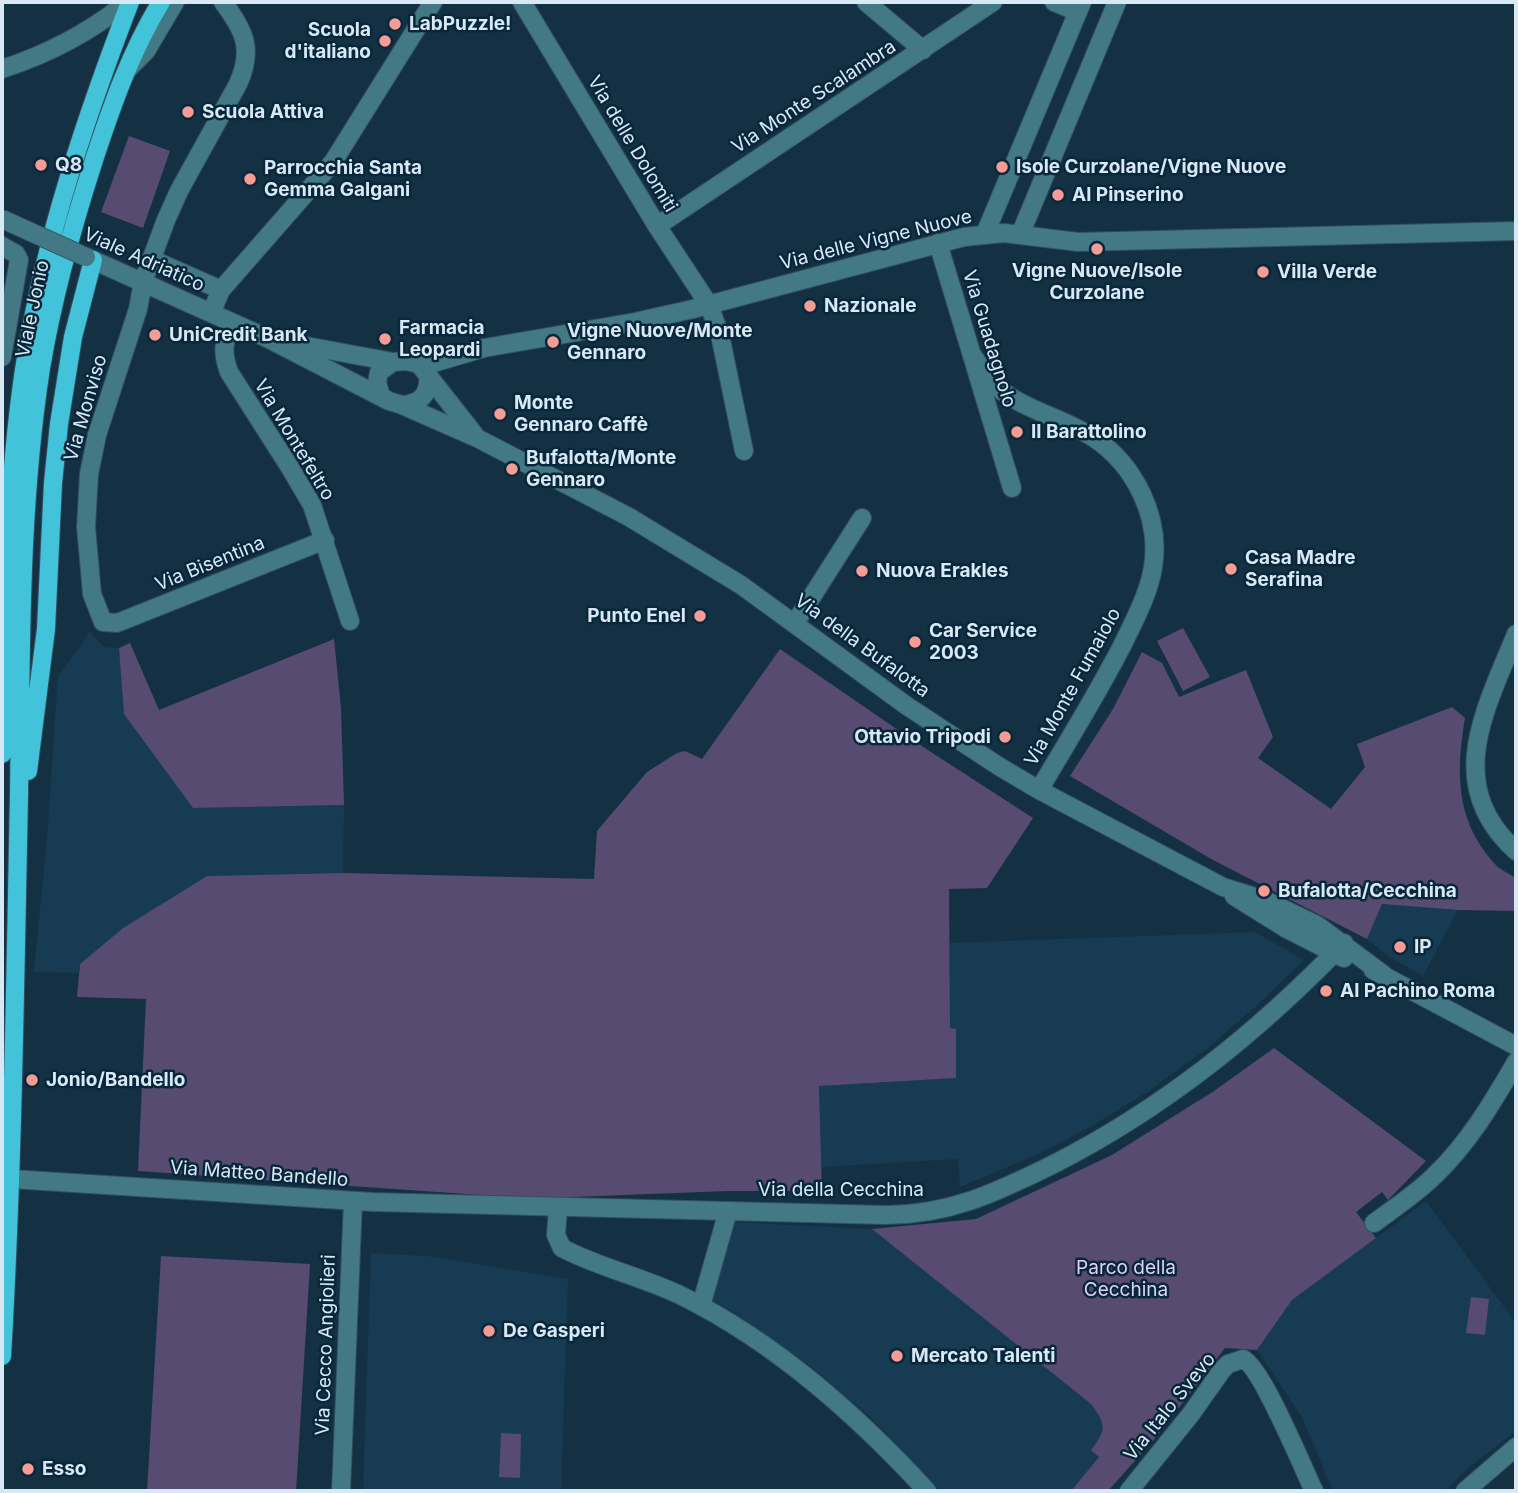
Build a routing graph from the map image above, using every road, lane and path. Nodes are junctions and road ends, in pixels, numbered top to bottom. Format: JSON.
{"nodes":[{"id":1,"x":129,"y":2,"type":"edge"},
{"id":2,"x":162,"y":2,"type":"edge"},
{"id":3,"x":175,"y":2,"type":"edge"},
{"id":4,"x":223,"y":2,"type":"edge"},
{"id":5,"x":433,"y":2,"type":"edge"},
{"id":6,"x":522,"y":2,"type":"edge"},
{"id":7,"x":866,"y":2,"type":"edge"},
{"id":8,"x":993,"y":2,"type":"edge"},
{"id":9,"x":1054,"y":2,"type":"edge"},
{"id":10,"x":1117,"y":2,"type":"edge"},
{"id":11,"x":1080,"y":7,"type":"edge"},
{"id":12,"x":923,"y":50,"type":"junction"},
{"id":13,"x":2,"y":69,"type":"edge"},
{"id":14,"x":125,"y":73,"type":"junction"},
{"id":15,"x":2,"y":219,"type":"edge"},
{"id":16,"x":657,"y":226,"type":"junction"},
{"id":17,"x":1516,"y":231,"type":"edge"},
{"id":18,"x":985,"y":234,"type":"junction"},
{"id":19,"x":1020,"y":235,"type":"junction"},
{"id":20,"x":938,"y":243,"type":"junction"},
{"id":21,"x":2,"y":246,"type":"edge"},
{"id":22,"x":89,"y":259,"type":"junction"},
{"id":23,"x":151,"y":259,"type":"junction"},
{"id":24,"x":143,"y":282,"type":"junction"},
{"id":25,"x":221,"y":290,"type":"junction"},
{"id":26,"x":709,"y":305,"type":"junction"},
{"id":27,"x":211,"y":313,"type":"junction"},
{"id":28,"x":232,"y":323,"type":"junction"},
{"id":29,"x":269,"y":339,"type":"junction"},
{"id":30,"x":973,"y":356,"type":"junction"},
{"id":31,"x":2,"y":357,"type":"edge"},
{"id":32,"x":393,"y":362,"type":"junction"},
{"id":33,"x":425,"y":370,"type":"junction"},
{"id":34,"x":381,"y":396,"type":"junction"},
{"id":35,"x":402,"y":405,"type":"junction"},
{"id":36,"x":477,"y":438,"type":"junction"},
{"id":37,"x":744,"y":451,"type":"dead end"},
{"id":38,"x":1012,"y":488,"type":"dead end"},
{"id":39,"x":862,"y":518,"type":"dead end"},
{"id":40,"x":325,"y":540,"type":"junction"},
{"id":41,"x":350,"y":621,"type":"dead end"},
{"id":42,"x":795,"y":623,"type":"junction"},
{"id":43,"x":110,"y":624,"type":"joint"},
{"id":44,"x":1516,"y":634,"type":"edge"},
{"id":45,"x":2,"y":754,"type":"edge"},
{"id":46,"x":1039,"y":790,"type":"junction"},
{"id":47,"x":18,"y":841,"type":"junction"},
{"id":48,"x":1516,"y":851,"type":"edge"},
{"id":49,"x":1339,"y":948,"type":"junction"},
{"id":50,"x":1516,"y":1046,"type":"edge"},
{"id":51,"x":1516,"y":1062,"type":"edge"},
{"id":52,"x":7,"y":1177,"type":"edge"},
{"id":53,"x":352,"y":1201,"type":"junction"},
{"id":54,"x":505,"y":1206,"type":"joint"},
{"id":55,"x":558,"y":1208,"type":"junction"},
{"id":56,"x":728,"y":1210,"type":"junction"},
{"id":57,"x":1374,"y":1223,"type":"dead end"},
{"id":58,"x":2,"y":1240,"type":"edge"},
{"id":59,"x":7,"y":1264,"type":"junction"},
{"id":60,"x":701,"y":1306,"type":"junction"},
{"id":61,"x":2,"y":1356,"type":"edge"},
{"id":62,"x":1516,"y":1447,"type":"edge"},
{"id":63,"x":341,"y":1491,"type":"edge"},
{"id":64,"x":927,"y":1491,"type":"edge"},
{"id":65,"x":1129,"y":1491,"type":"edge"},
{"id":66,"x":1314,"y":1491,"type":"edge"},
{"id":67,"x":1465,"y":1491,"type":"edge"}],
"edges":[{"from":1,"to":13,"type":"street"},
{"from":1,"to":45,"type":"main road","name":"Viale Jonio"},
{"from":2,"to":14,"type":"main road","name":"Viale Jonio"},
{"from":3,"to":14,"type":"street"},
{"from":4,"to":23,"type":"street"},
{"from":5,"to":25,"type":"street"},
{"from":6,"to":16,"type":"street","name":"Via delle Dolomiti"},
{"from":7,"to":12,"type":"street"},
{"from":8,"to":12,"type":"street","name":"Via Monte Scalambra"},
{"from":9,"to":11,"type":"street"},
{"from":10,"to":19,"type":"street"},
{"from":11,"to":18,"type":"street"},
{"from":12,"to":16,"type":"street","name":"Via Monte Scalambra"},
{"from":14,"to":47,"type":"main road","name":"Viale Jonio"},
{"from":15,"to":22,"type":"street","name":"Viale Adriatico","bridge":true},
{"from":16,"to":26,"type":"street","name":"Via delle Dolomiti"},
{"from":17,"to":19,"type":"street","name":"Via delle Vigne Nuove"},
{"from":18,"to":19,"type":"street","name":"Via delle Vigne Nuove"},
{"from":18,"to":20,"type":"street","name":"Via delle Vigne Nuove"},
{"from":20,"to":26,"type":"street","name":"Via delle Vigne Nuove"},
{"from":20,"to":30,"type":"street","name":"Via Guadagnolo"},
{"from":21,"to":31,"type":"street"},
{"from":22,"to":24,"type":"street","name":"Viale Adriatico"},
{"from":22,"to":47,"type":"main road"},
{"from":23,"to":24,"type":"street"},
{"from":23,"to":25,"type":"street"},
{"from":24,"to":27,"type":"street","name":"Viale Adriatico"},
{"from":24,"to":43,"type":"street","name":"Via Monviso"},
{"from":25,"to":27,"type":"street"},
{"from":26,"to":33,"type":"street","name":"Via delle Vigne Nuove"},
{"from":26,"to":37,"type":"street","name":"Via delle Dolomiti"},
{"from":27,"to":28,"type":"street","name":"Viale Adriatico"},
{"from":28,"to":29,"type":"street","name":"Viale Adriatico"},
{"from":28,"to":40,"type":"street","name":"Via Montefeltro"},
{"from":29,"to":32,"type":"street"},
{"from":29,"to":34,"type":"street"},
{"from":30,"to":38,"type":"street","name":"Via Guadagnolo"},
{"from":30,"to":46,"type":"street","name":"Via Monte Fumaiolo"},
{"from":32,"to":33,"type":"street"},
{"from":32,"to":34,"type":"street"},
{"from":33,"to":35,"type":"street"},
{"from":33,"to":36,"type":"street"},
{"from":34,"to":35,"type":"street"},
{"from":35,"to":36,"type":"street","name":"Via della Bufalotta"},
{"from":36,"to":42,"type":"street","name":"Via della Bufalotta"},
{"from":39,"to":42,"type":"street"},
{"from":40,"to":41,"type":"street","name":"Via Montefeltro"},
{"from":40,"to":43,"type":"street","name":"Via Bisentina"},
{"from":42,"to":46,"type":"street","name":"Via della Bufalotta"},
{"from":44,"to":48,"type":"street"},
{"from":46,"to":49,"type":"street","name":"Via della Bufalotta"},
{"from":47,"to":52,"type":"main road","name":"Viale Jonio"},
{"from":49,"to":50,"type":"street","name":"Via della Bufalotta"},
{"from":49,"to":56,"type":"street","name":"Via della Cecchina"},
{"from":51,"to":57,"type":"street"},
{"from":52,"to":53,"type":"street","name":"Via Matteo Bandello"},
{"from":52,"to":59,"type":"main road","name":"Viale Jonio"},
{"from":53,"to":54,"type":"street","name":"Via Matteo Bandello"},
{"from":53,"to":63,"type":"street","name":"Via Cecco Angiolieri"},
{"from":54,"to":55,"type":"street","name":"Via della Cecchina"},
{"from":55,"to":56,"type":"street","name":"Via della Cecchina"},
{"from":55,"to":60,"type":"street"},
{"from":56,"to":60,"type":"street"},
{"from":58,"to":59,"type":"street"},
{"from":59,"to":61,"type":"main road","name":"Viale Jonio"},
{"from":60,"to":64,"type":"street"},
{"from":62,"to":67,"type":"street"},
{"from":65,"to":66,"type":"street","name":"Via Italo Svevo"}]}
